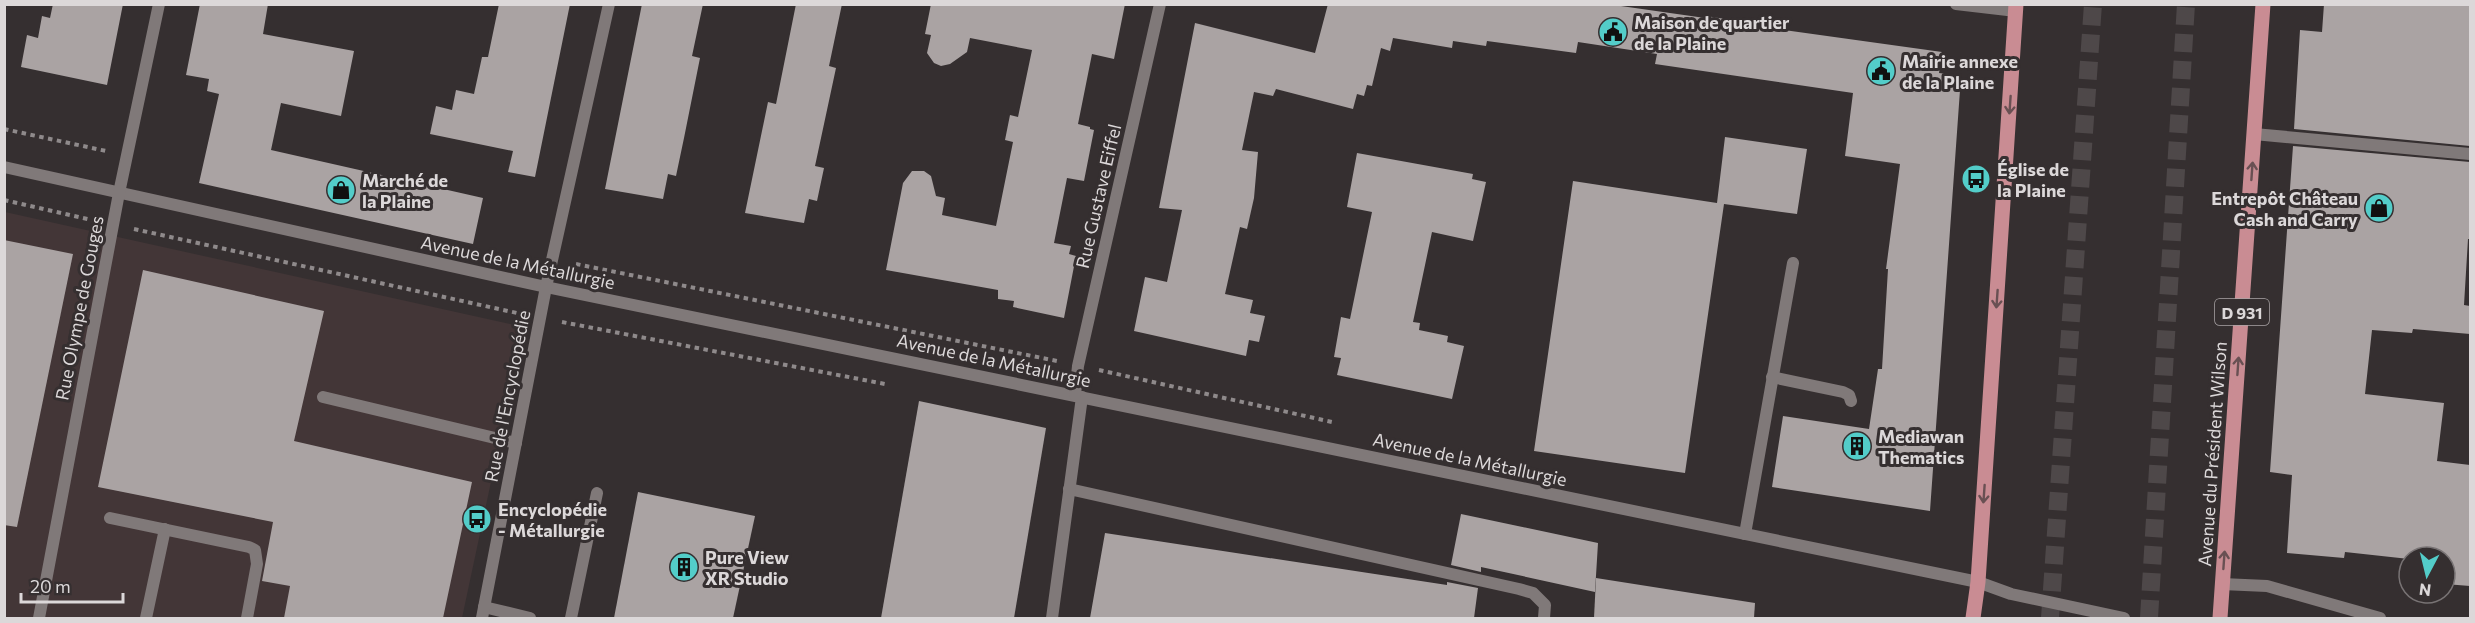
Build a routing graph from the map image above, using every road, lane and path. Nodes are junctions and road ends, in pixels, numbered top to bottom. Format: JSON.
{"nodes":[{"id":1,"x":159,"y":4,"type":"edge"},
{"id":2,"x":609,"y":4,"type":"edge"},
{"id":3,"x":1160,"y":4,"type":"edge"},
{"id":4,"x":1956,"y":4,"type":"edge"},
{"id":5,"x":2263,"y":4,"type":"edge"},
{"id":6,"x":2016,"y":8,"type":"edge"},
{"id":7,"x":4,"y":129,"type":"edge"},
{"id":8,"x":2254,"y":134,"type":"junction"},
{"id":9,"x":2470,"y":154,"type":"edge"},
{"id":10,"x":127,"y":156,"type":"junction"},
{"id":11,"x":4,"y":167,"type":"edge"},
{"id":12,"x":118,"y":193,"type":"junction"},
{"id":13,"x":1793,"y":263,"type":"dead end"},
{"id":14,"x":546,"y":287,"type":"junction"},
{"id":15,"x":1772,"y":376,"type":"junction"},
{"id":16,"x":1078,"y":396,"type":"junction"},
{"id":17,"x":323,"y":397,"type":"dead end"},
{"id":18,"x":1851,"y":401,"type":"dead end"},
{"id":19,"x":516,"y":443,"type":"junction"},
{"id":20,"x":1069,"y":489,"type":"junction"},
{"id":21,"x":597,"y":493,"type":"dead end"},
{"id":22,"x":110,"y":518,"type":"dead end"},
{"id":23,"x":165,"y":529,"type":"junction"},
{"id":24,"x":1745,"y":534,"type":"junction"},
{"id":25,"x":1978,"y":582,"type":"junction"},
{"id":26,"x":2222,"y":584,"type":"junction"},
{"id":27,"x":483,"y":613,"type":"edge"},
{"id":28,"x":39,"y":618,"type":"edge"},
{"id":29,"x":146,"y":618,"type":"edge"},
{"id":30,"x":247,"y":618,"type":"edge"},
{"id":31,"x":530,"y":618,"type":"edge"},
{"id":32,"x":571,"y":618,"type":"edge"},
{"id":33,"x":1052,"y":618,"type":"edge"},
{"id":34,"x":1544,"y":618,"type":"edge"},
{"id":35,"x":1973,"y":618,"type":"edge"},
{"id":36,"x":2124,"y":618,"type":"edge"},
{"id":37,"x":2220,"y":618,"type":"edge"},
{"id":38,"x":2380,"y":618,"type":"edge"}],
"edges":[{"from":1,"to":10,"type":"street","name":"Rue Olympe de Gouges"},
{"from":2,"to":14,"type":"street","name":"Rue de l'Encyclopédie"},
{"from":3,"to":16,"type":"street","name":"Rue Gustave Eiffel"},
{"from":4,"to":6,"type":"street"},
{"from":5,"to":8,"type":"main road","name":"Avenue du Président Wilson","number":"D 931"},
{"from":6,"to":25,"type":"main road","one_way":true},
{"from":7,"to":10,"type":"path"},
{"from":8,"to":9,"type":"street"},
{"from":26,"to":8,"type":"main road","name":"Avenue du Président Wilson","number":"D 931","one_way":true},
{"from":10,"to":12,"type":"street","name":"Rue Olympe de Gouges"},
{"from":11,"to":12,"type":"street","name":"Avenue de la Métallurgie"},
{"from":12,"to":14,"type":"street","name":"Avenue de la Métallurgie"},
{"from":12,"to":28,"type":"street","name":"Rue Olympe de Gouges"},
{"from":13,"to":15,"type":"street"},
{"from":14,"to":16,"type":"street","name":"Avenue de la Métallurgie"},
{"from":14,"to":19,"type":"street","name":"Rue de l'Encyclopédie"},
{"from":15,"to":18,"type":"street"},
{"from":15,"to":24,"type":"street"},
{"from":16,"to":20,"type":"street","name":"Rue Gustave Eiffel"},
{"from":16,"to":24,"type":"street","name":"Avenue de la Métallurgie"},
{"from":17,"to":19,"type":"street"},
{"from":19,"to":27,"type":"street","name":"Rue de l'Encyclopédie"},
{"from":20,"to":33,"type":"street","name":"Rue Gustave Eiffel"},
{"from":20,"to":34,"type":"street"},
{"from":21,"to":32,"type":"street"},
{"from":22,"to":23,"type":"street"},
{"from":23,"to":29,"type":"street"},
{"from":23,"to":30,"type":"street"},
{"from":24,"to":25,"type":"street","name":"Avenue de la Métallurgie"},
{"from":25,"to":35,"type":"main road"},
{"from":25,"to":36,"type":"street","name":"Avenue de la Métallurgie"},
{"from":26,"to":37,"type":"main road","name":"Avenue du Président Wilson","number":"D 931"},
{"from":26,"to":38,"type":"street"},
{"from":27,"to":31,"type":"street"}]}
